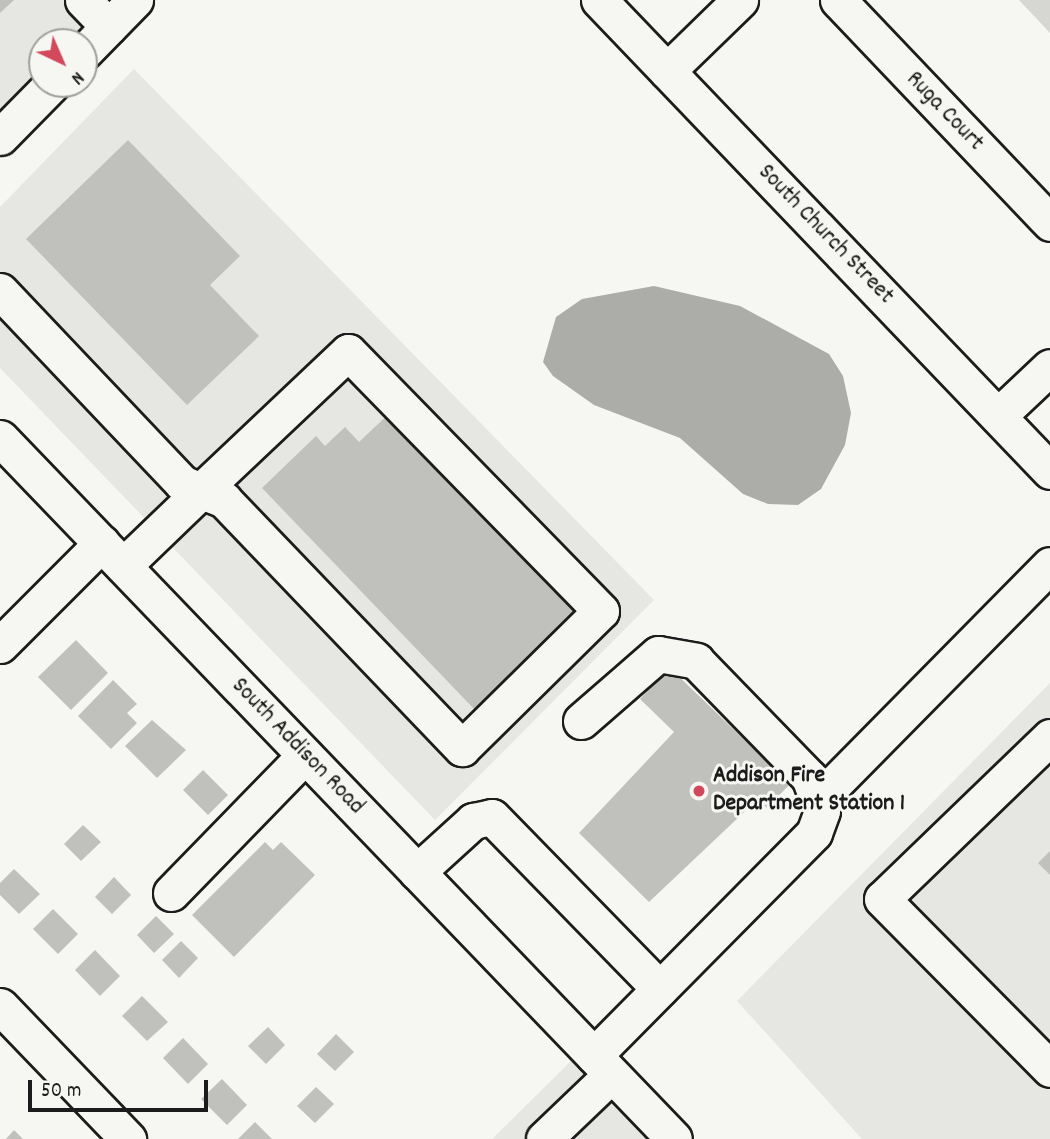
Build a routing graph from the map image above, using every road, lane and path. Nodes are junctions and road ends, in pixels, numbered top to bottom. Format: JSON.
{"nodes":[{"id":1,"x":83,"y":0,"type":"edge"},
{"id":2,"x":135,"y":0,"type":"edge"},
{"id":3,"x":599,"y":0,"type":"edge"},
{"id":4,"x":740,"y":0,"type":"edge"},
{"id":5,"x":838,"y":0,"type":"edge"},
{"id":6,"x":109,"y":27,"type":"junction"},
{"id":7,"x":98,"y":38,"type":"edge"},
{"id":8,"x":667,"y":71,"type":"junction"},
{"id":9,"x":38,"y":98,"type":"edge"},
{"id":10,"x":0,"y":137,"type":"edge"},
{"id":11,"x":1050,"y":223,"type":"edge"},
{"id":12,"x":0,"y":291,"type":"edge"},
{"id":13,"x":1050,"y":367,"type":"edge"},
{"id":14,"x":998,"y":416,"type":"junction"},
{"id":15,"x":0,"y":438,"type":"edge"},
{"id":16,"x":1050,"y":471,"type":"edge"},
{"id":17,"x":201,"y":491,"type":"junction"},
{"id":18,"x":112,"y":555,"type":"junction"},
{"id":19,"x":1050,"y":565,"type":"edge"},
{"id":20,"x":0,"y":645,"type":"edge"},
{"id":21,"x":581,"y":721,"type":"dead end"},
{"id":22,"x":1050,"y":737,"type":"edge"},
{"id":23,"x":305,"y":755,"type":"junction"},
{"id":24,"x":820,"y":798,"type":"junction"},
{"id":25,"x":417,"y":872,"type":"junction"},
{"id":26,"x":171,"y":892,"type":"dead end"},
{"id":27,"x":660,"y":989,"type":"junction"},
{"id":28,"x":0,"y":1006,"type":"edge"},
{"id":29,"x":603,"y":1065,"type":"junction"},
{"id":30,"x":1050,"y":1069,"type":"edge"},
{"id":31,"x":128,"y":1139,"type":"edge"},
{"id":32,"x":544,"y":1139,"type":"edge"},
{"id":33,"x":674,"y":1139,"type":"edge"}],
"edges":[{"from":1,"to":6,"type":"street"},
{"from":2,"to":6,"type":"street"},
{"from":3,"to":8,"type":"street","name":"South Church Street"},
{"from":4,"to":8,"type":"street"},
{"from":5,"to":11,"type":"street","name":"Ruga Court"},
{"from":6,"to":7,"type":"street"},
{"from":8,"to":14,"type":"street","name":"South Church Street"},
{"from":9,"to":10,"type":"street"},
{"from":12,"to":17,"type":"street"},
{"from":13,"to":14,"type":"street"},
{"from":14,"to":16,"type":"street","name":"South Church Street"},
{"from":15,"to":18,"type":"street","name":"South Addison Road"},
{"from":17,"to":17,"type":"street"},
{"from":17,"to":18,"type":"street"},
{"from":18,"to":20,"type":"street"},
{"from":18,"to":23,"type":"street","name":"South Addison Road"},
{"from":19,"to":24,"type":"street"},
{"from":21,"to":24,"type":"street"},
{"from":22,"to":30,"type":"street"},
{"from":23,"to":25,"type":"street","name":"South Addison Road"},
{"from":23,"to":26,"type":"street"},
{"from":24,"to":27,"type":"street"},
{"from":25,"to":27,"type":"street"},
{"from":25,"to":29,"type":"street","name":"South Addison Road"},
{"from":27,"to":29,"type":"street"},
{"from":28,"to":31,"type":"street"},
{"from":29,"to":32,"type":"street"},
{"from":29,"to":33,"type":"street","name":"South Addison Road"}]}
